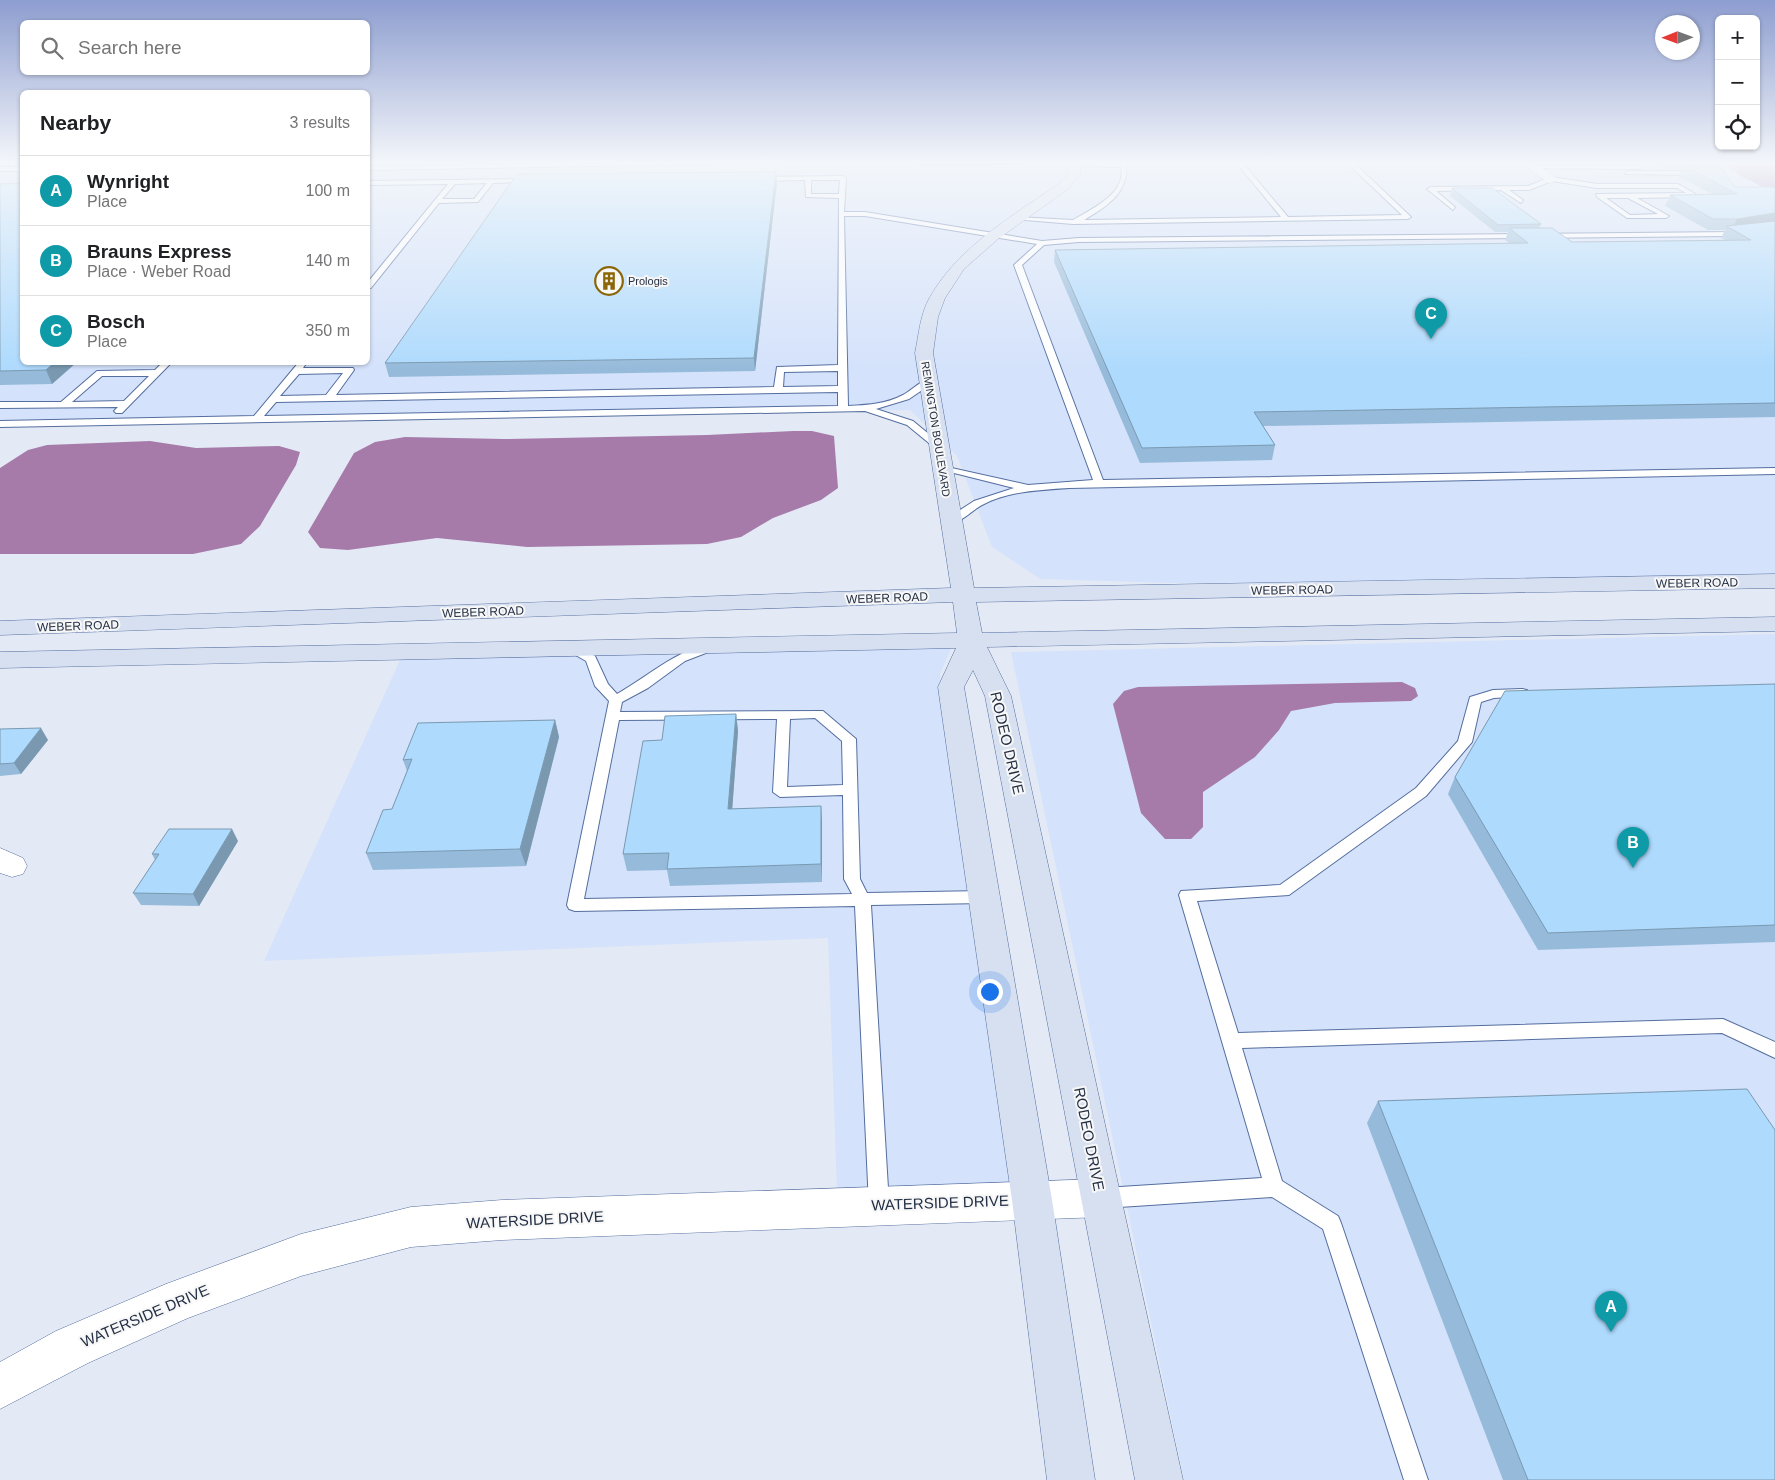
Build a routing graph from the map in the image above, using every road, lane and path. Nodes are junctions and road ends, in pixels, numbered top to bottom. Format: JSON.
{"nodes":[{"id":1,"x":414,"y":230,"type":"edge"},
{"id":2,"x":841,"y":230,"type":"edge"},
{"id":3,"x":969,"y":230,"type":"edge"},
{"id":4,"x":1001,"y":230,"type":"edge"},
{"id":5,"x":1760,"y":230,"type":"edge"},
{"id":6,"x":995,"y":234,"type":"junction"},
{"id":7,"x":1042,"y":243,"type":"junction"},
{"id":8,"x":370,"y":284,"type":"edge"},
{"id":9,"x":165,"y":365,"type":"edge"},
{"id":10,"x":302,"y":365,"type":"edge"},
{"id":11,"x":842,"y":368,"type":"junction"},
{"id":12,"x":297,"y":371,"type":"junction"},
{"id":13,"x":157,"y":373,"type":"junction"},
{"id":14,"x":928,"y":382,"type":"junction"},
{"id":15,"x":842,"y":389,"type":"junction"},
{"id":16,"x":778,"y":390,"type":"junction"},
{"id":17,"x":329,"y":398,"type":"junction"},
{"id":18,"x":273,"y":400,"type":"junction"},
{"id":19,"x":125,"y":404,"type":"junction"},
{"id":20,"x":0,"y":405,"type":"edge"},
{"id":21,"x":63,"y":405,"type":"junction"},
{"id":22,"x":843,"y":408,"type":"junction"},
{"id":23,"x":865,"y":408,"type":"junction"},
{"id":24,"x":257,"y":419,"type":"junction"},
{"id":25,"x":107,"y":422,"type":"junction"},
{"id":26,"x":0,"y":424,"type":"edge"},
{"id":27,"x":938,"y":446,"type":"junction"},
{"id":28,"x":942,"y":467,"type":"junction"},
{"id":29,"x":1775,"y":471,"type":"edge"},
{"id":30,"x":1099,"y":483,"type":"junction"},
{"id":31,"x":1032,"y":488,"type":"junction"},
{"id":32,"x":952,"y":520,"type":"junction"},
{"id":33,"x":1775,"y":581,"type":"edge"},
{"id":34,"x":964,"y":595,"type":"junction"},
{"id":35,"x":1775,"y":624,"type":"edge"},
{"id":36,"x":0,"y":628,"type":"edge"},
{"id":37,"x":970,"y":641,"type":"junction"},
{"id":38,"x":711,"y":646,"type":"junction"},
{"id":39,"x":573,"y":650,"type":"junction"},
{"id":40,"x":0,"y":660,"type":"edge"},
{"id":41,"x":1542,"y":693,"type":"edge"},
{"id":42,"x":616,"y":700,"type":"junction"},
{"id":43,"x":784,"y":714,"type":"junction"},
{"id":44,"x":613,"y":716,"type":"junction"},
{"id":45,"x":850,"y":790,"type":"junction"},
{"id":46,"x":984,"y":897,"type":"junction"},
{"id":47,"x":862,"y":900,"type":"junction"},
{"id":48,"x":1231,"y":1041,"type":"junction"},
{"id":49,"x":1775,"y":1050,"type":"edge"},
{"id":50,"x":1274,"y":1187,"type":"junction"},
{"id":51,"x":1101,"y":1198,"type":"junction"},
{"id":52,"x":1032,"y":1200,"type":"junction"},
{"id":53,"x":879,"y":1206,"type":"junction"},
{"id":54,"x":0,"y":1386,"type":"edge"},
{"id":55,"x":1071,"y":1480,"type":"edge"},
{"id":56,"x":1159,"y":1480,"type":"edge"},
{"id":57,"x":1416,"y":1480,"type":"edge"}],
"edges":[{"from":1,"to":8,"type":"lane"},
{"from":2,"to":11,"type":"lane"},
{"from":3,"to":6,"type":"lane"},
{"from":4,"to":6,"type":"main road","name":"REMINGTON BOULEVARD"},
{"from":5,"to":7,"type":"lane"},
{"from":6,"to":7,"type":"lane"},
{"from":6,"to":14,"type":"main road","name":"REMINGTON BOULEVARD"},
{"from":7,"to":30,"type":"lane"},
{"from":9,"to":13,"type":"lane"},
{"from":10,"to":12,"type":"lane"},
{"from":11,"to":15,"type":"lane"},
{"from":11,"to":16,"type":"lane"},
{"from":12,"to":17,"type":"lane"},
{"from":12,"to":18,"type":"lane"},
{"from":13,"to":19,"type":"lane"},
{"from":13,"to":21,"type":"lane"},
{"from":14,"to":23,"type":"lane"},
{"from":14,"to":27,"type":"main road","name":"REMINGTON BOULEVARD"},
{"from":15,"to":16,"type":"lane"},
{"from":15,"to":22,"type":"lane"},
{"from":16,"to":17,"type":"lane"},
{"from":17,"to":18,"type":"lane"},
{"from":18,"to":24,"type":"lane"},
{"from":19,"to":21,"type":"lane"},
{"from":19,"to":25,"type":"lane"},
{"from":20,"to":21,"type":"lane"},
{"from":22,"to":23,"type":"lane"},
{"from":22,"to":24,"type":"lane"},
{"from":23,"to":27,"type":"lane"},
{"from":24,"to":25,"type":"lane"},
{"from":25,"to":26,"type":"lane"},
{"from":27,"to":28,"type":"main road","name":"REMINGTON BOULEVARD"},
{"from":28,"to":31,"type":"lane"},
{"from":28,"to":32,"type":"main road","name":"REMINGTON BOULEVARD"},
{"from":29,"to":30,"type":"lane"},
{"from":30,"to":31,"type":"lane"},
{"from":31,"to":32,"type":"lane"},
{"from":32,"to":34,"type":"main road","name":"REMINGTON BOULEVARD"},
{"from":33,"to":34,"type":"main road","name":"WEBER ROAD"},
{"from":34,"to":36,"type":"main road","name":"WEBER ROAD"},
{"from":34,"to":37,"type":"main road","name":"REMINGTON BOULEVARD"},
{"from":35,"to":37,"type":"main road"},
{"from":37,"to":38,"type":"main road"},
{"from":37,"to":46,"type":"main road"},
{"from":37,"to":51,"type":"main road","name":"RODEO DRIVE"},
{"from":38,"to":39,"type":"main road"},
{"from":38,"to":42,"type":"lane"},
{"from":39,"to":40,"type":"main road"},
{"from":39,"to":42,"type":"lane"},
{"from":41,"to":48,"type":"lane"},
{"from":42,"to":44,"type":"lane"},
{"from":43,"to":44,"type":"lane"},
{"from":43,"to":45,"type":"lane"},
{"from":43,"to":45,"type":"lane"},
{"from":44,"to":47,"type":"lane"},
{"from":45,"to":47,"type":"lane"},
{"from":46,"to":47,"type":"lane"},
{"from":46,"to":52,"type":"main road"},
{"from":47,"to":53,"type":"lane"},
{"from":48,"to":49,"type":"lane"},
{"from":48,"to":50,"type":"lane"},
{"from":50,"to":51,"type":"lane"},
{"from":50,"to":57,"type":"lane"},
{"from":51,"to":52,"type":"street","name":"WATERSIDE DRIVE"},
{"from":51,"to":56,"type":"main road","name":"RODEO DRIVE"},
{"from":52,"to":53,"type":"street","name":"WATERSIDE DRIVE"},
{"from":52,"to":55,"type":"main road"},
{"from":53,"to":54,"type":"street","name":"WATERSIDE DRIVE"}]}
